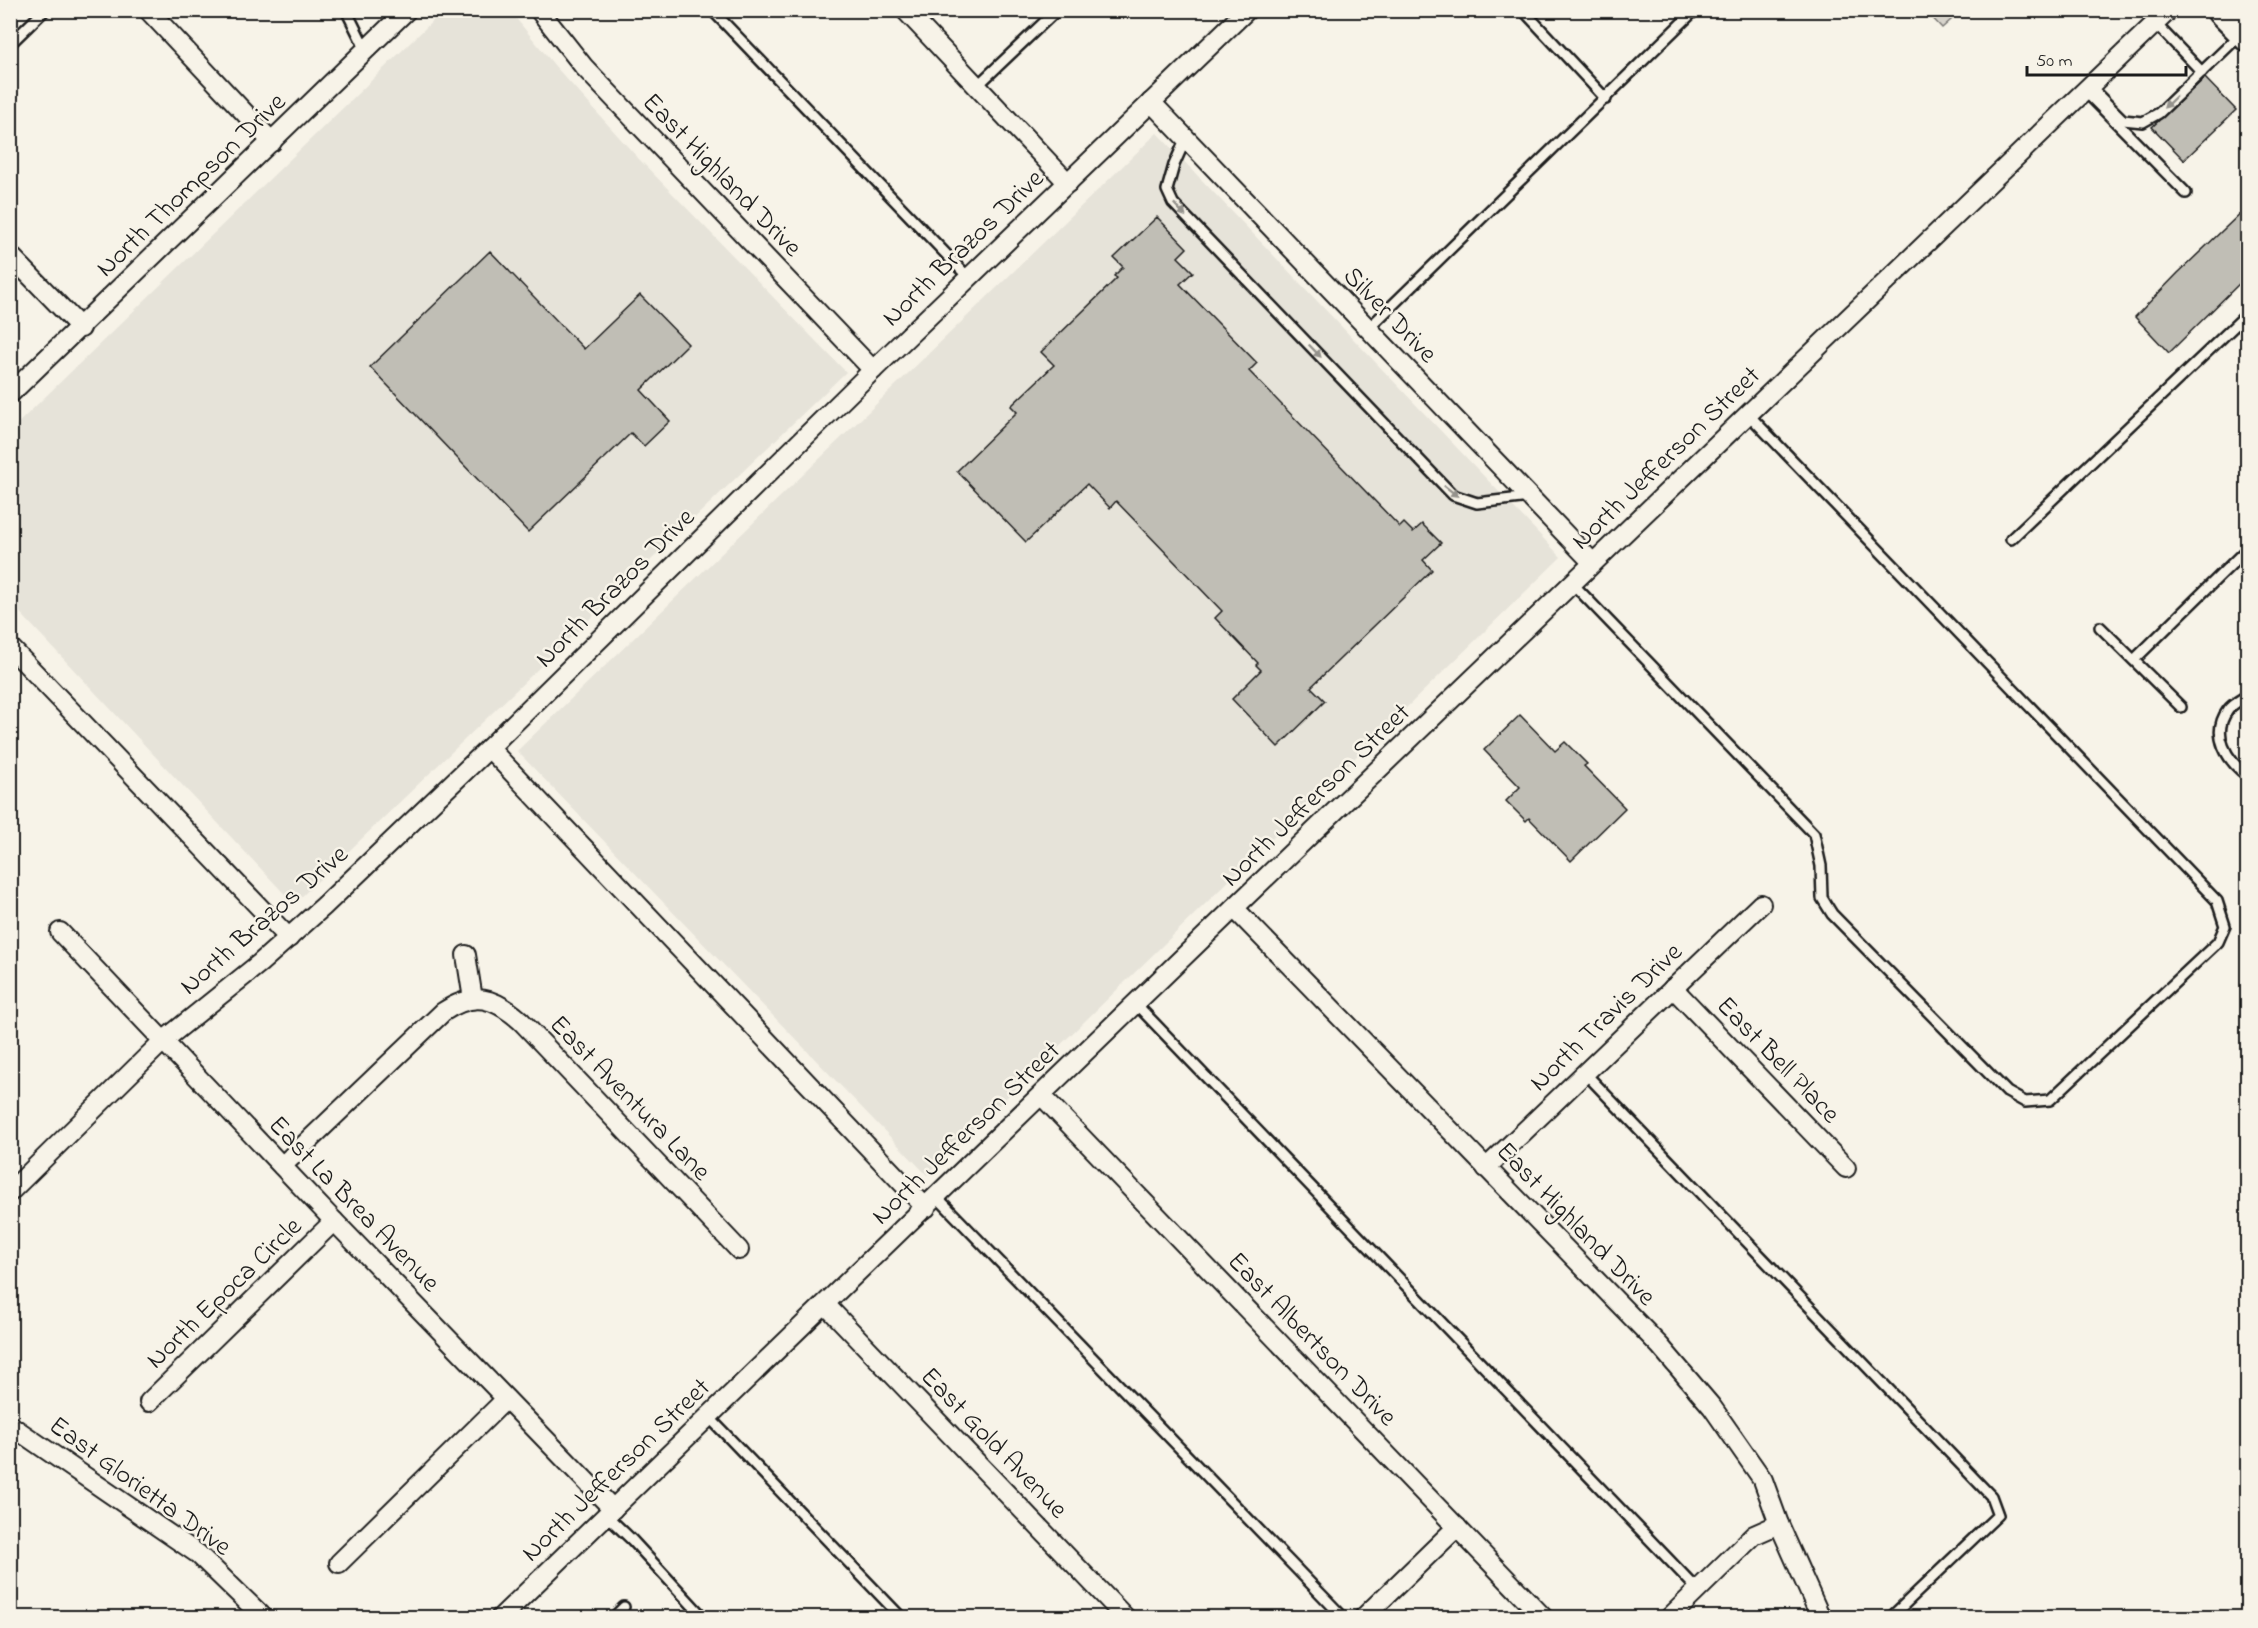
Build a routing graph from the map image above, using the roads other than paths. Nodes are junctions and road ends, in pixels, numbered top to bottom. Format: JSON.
{"nodes":[{"id":1,"x":45,"y":10,"type":"edge"},
{"id":2,"x":148,"y":10,"type":"edge"},
{"id":3,"x":346,"y":10,"type":"edge"},
{"id":4,"x":407,"y":10,"type":"edge"},
{"id":5,"x":539,"y":10,"type":"edge"},
{"id":6,"x":712,"y":10,"type":"edge"},
{"id":7,"x":905,"y":10,"type":"edge"},
{"id":8,"x":1057,"y":10,"type":"edge"},
{"id":9,"x":1247,"y":10,"type":"edge"},
{"id":10,"x":1523,"y":10,"type":"edge"},
{"id":11,"x":1695,"y":10,"type":"edge"},
{"id":12,"x":2169,"y":10,"type":"edge"},
{"id":13,"x":2221,"y":10,"type":"edge"},
{"id":14,"x":2155,"y":23,"type":"junction"},
{"id":15,"x":2245,"y":35,"type":"edge"},
{"id":16,"x":10,"y":44,"type":"edge"},
{"id":17,"x":366,"y":50,"type":"junction"},
{"id":18,"x":2202,"y":72,"type":"junction"},
{"id":19,"x":976,"y":86,"type":"junction"},
{"id":20,"x":2087,"y":89,"type":"junction"},
{"id":21,"x":1606,"y":99,"type":"junction"},
{"id":22,"x":1151,"y":102,"type":"junction"},
{"id":23,"x":1186,"y":138,"type":"junction"},
{"id":24,"x":272,"y":141,"type":"junction"},
{"id":25,"x":1068,"y":183,"type":"junction"},
{"id":26,"x":2186,"y":194,"type":"dead end"},
{"id":27,"x":10,"y":255,"type":"edge"},
{"id":28,"x":969,"y":278,"type":"junction"},
{"id":29,"x":2247,"y":313,"type":"edge"},
{"id":30,"x":81,"y":328,"type":"junction"},
{"id":31,"x":1368,"y":329,"type":"junction"},
{"id":32,"x":873,"y":370,"type":"junction"},
{"id":33,"x":10,"y":394,"type":"edge"},
{"id":34,"x":1748,"y":414,"type":"junction"},
{"id":35,"x":1530,"y":497,"type":"junction"},
{"id":36,"x":2011,"y":539,"type":"dead end"},
{"id":37,"x":2247,"y":548,"type":"edge"},
{"id":38,"x":1593,"y":563,"type":"junction"},
{"id":39,"x":1572,"y":584,"type":"junction"},
{"id":40,"x":2100,"y":627,"type":"dead end"},
{"id":41,"x":10,"y":647,"type":"edge"},
{"id":42,"x":2134,"y":660,"type":"junction"},
{"id":43,"x":2247,"y":695,"type":"edge"},
{"id":44,"x":2181,"y":707,"type":"dead end"},
{"id":45,"x":489,"y":748,"type":"junction"},
{"id":46,"x":2247,"y":776,"type":"edge"},
{"id":47,"x":1761,"y":904,"type":"dead end"},
{"id":48,"x":1234,"y":908,"type":"junction"},
{"id":49,"x":60,"y":932,"type":"dead end"},
{"id":50,"x":289,"y":938,"type":"junction"},
{"id":51,"x":466,"y":955,"type":"dead end"},
{"id":52,"x":1673,"y":988,"type":"junction"},
{"id":53,"x":473,"y":999,"type":"junction"},
{"id":54,"x":1136,"y":1004,"type":"junction"},
{"id":55,"x":163,"y":1041,"type":"junction"},
{"id":56,"x":1585,"y":1073,"type":"junction"},
{"id":57,"x":1042,"y":1096,"type":"junction"},
{"id":58,"x":282,"y":1166,"type":"junction"},
{"id":59,"x":1486,"y":1168,"type":"junction"},
{"id":60,"x":1846,"y":1168,"type":"dead end"},
{"id":61,"x":10,"y":1192,"type":"edge"},
{"id":62,"x":932,"y":1202,"type":"junction"},
{"id":63,"x":334,"y":1221,"type":"junction"},
{"id":64,"x":739,"y":1250,"type":"dead end"},
{"id":65,"x":825,"y":1304,"type":"junction"},
{"id":66,"x":506,"y":1399,"type":"junction"},
{"id":67,"x":149,"y":1402,"type":"dead end"},
{"id":68,"x":708,"y":1416,"type":"junction"},
{"id":69,"x":10,"y":1425,"type":"edge"},
{"id":70,"x":610,"y":1512,"type":"junction"},
{"id":71,"x":1779,"y":1524,"type":"junction"},
{"id":72,"x":1457,"y":1527,"type":"junction"},
{"id":73,"x":339,"y":1563,"type":"dead end"},
{"id":74,"x":1698,"y":1590,"type":"junction"},
{"id":75,"x":624,"y":1607,"type":"dead end"},
{"id":76,"x":264,"y":1617,"type":"edge"},
{"id":77,"x":500,"y":1617,"type":"edge"},
{"id":78,"x":613,"y":1617,"type":"edge"},
{"id":79,"x":704,"y":1617,"type":"edge"},
{"id":80,"x":902,"y":1617,"type":"edge"},
{"id":81,"x":1126,"y":1617,"type":"edge"},
{"id":82,"x":1344,"y":1617,"type":"edge"},
{"id":83,"x":1363,"y":1617,"type":"edge"},
{"id":84,"x":1544,"y":1617,"type":"edge"},
{"id":85,"x":1670,"y":1617,"type":"edge"},
{"id":86,"x":1821,"y":1617,"type":"edge"},
{"id":87,"x":1890,"y":1617,"type":"edge"}],
"edges":[{"from":1,"to":16,"type":"lane"},
{"from":2,"to":24,"type":"street"},
{"from":3,"to":17,"type":"lane"},
{"from":4,"to":17,"type":"street","name":"North Thompson Drive"},
{"from":5,"to":32,"type":"street","name":"East Highland Drive"},
{"from":6,"to":28,"type":"lane"},
{"from":7,"to":19,"type":"street"},
{"from":8,"to":19,"type":"lane"},
{"from":9,"to":22,"type":"street","name":"North Brazos Drive"},
{"from":10,"to":21,"type":"lane"},
{"from":11,"to":21,"type":"lane"},
{"from":12,"to":14,"type":"street","name":"North Jefferson Street"},
{"from":13,"to":15,"type":"main road"},
{"from":14,"to":18,"type":"lane"},
{"from":14,"to":20,"type":"street","name":"North Jefferson Street"},
{"from":15,"to":18,"type":"lane"},
{"from":17,"to":24,"type":"street","name":"North Thompson Drive"},
{"from":18,"to":20,"type":"lane","one_way":true},
{"from":19,"to":25,"type":"street"},
{"from":20,"to":26,"type":"lane"},
{"from":20,"to":34,"type":"street","name":"North Jefferson Street"},
{"from":21,"to":31,"type":"lane"},
{"from":22,"to":23,"type":"street","name":"Silver Drive"},
{"from":22,"to":25,"type":"street","name":"North Brazos Drive"},
{"from":23,"to":31,"type":"street","name":"Silver Drive"},
{"from":23,"to":35,"type":"lane","one_way":true},
{"from":24,"to":30,"type":"street","name":"North Thompson Drive"},
{"from":25,"to":28,"type":"street","name":"North Brazos Drive"},
{"from":27,"to":30,"type":"street"},
{"from":28,"to":32,"type":"street","name":"North Brazos Drive"},
{"from":29,"to":36,"type":"lane"},
{"from":30,"to":33,"type":"street","name":"North Thompson Drive"},
{"from":31,"to":35,"type":"street","name":"Silver Drive"},
{"from":32,"to":45,"type":"street","name":"North Brazos Drive"},
{"from":34,"to":38,"type":"street","name":"North Jefferson Street"},
{"from":34,"to":39,"type":"lane"},
{"from":35,"to":38,"type":"street","name":"Silver Drive"},
{"from":37,"to":42,"type":"lane"},
{"from":38,"to":39,"type":"street","name":"North Jefferson Street"},
{"from":39,"to":48,"type":"street","name":"North Jefferson Street"},
{"from":40,"to":42,"type":"lane"},
{"from":41,"to":50,"type":"street"},
{"from":42,"to":44,"type":"lane"},
{"from":43,"to":46,"type":"lane"},
{"from":45,"to":50,"type":"street","name":"North Brazos Drive"},
{"from":45,"to":62,"type":"street"},
{"from":47,"to":52,"type":"street","name":"North Travis Drive"},
{"from":48,"to":54,"type":"street","name":"North Jefferson Street"},
{"from":48,"to":59,"type":"street","name":"East Highland Drive"},
{"from":49,"to":55,"type":"street","name":"East La Brea Avenue"},
{"from":50,"to":55,"type":"street","name":"North Brazos Drive"},
{"from":51,"to":53,"type":"street"},
{"from":52,"to":56,"type":"street","name":"North Travis Drive"},
{"from":52,"to":60,"type":"street","name":"East Bell Place"},
{"from":53,"to":58,"type":"street"},
{"from":53,"to":64,"type":"street","name":"East Aventura Lane"},
{"from":54,"to":57,"type":"street","name":"North Jefferson Street"},
{"from":54,"to":74,"type":"lane"},
{"from":55,"to":58,"type":"street","name":"East La Brea Avenue"},
{"from":55,"to":61,"type":"street","name":"North Brazos Drive"},
{"from":56,"to":59,"type":"street","name":"North Travis Drive"},
{"from":56,"to":87,"type":"lane"},
{"from":57,"to":62,"type":"street","name":"North Jefferson Street"},
{"from":57,"to":72,"type":"street","name":"East Albertson Drive"},
{"from":58,"to":63,"type":"street","name":"East La Brea Avenue"},
{"from":59,"to":71,"type":"street","name":"East Highland Drive"},
{"from":62,"to":65,"type":"street","name":"North Jefferson Street"},
{"from":62,"to":82,"type":"lane"},
{"from":63,"to":66,"type":"street","name":"East La Brea Avenue"},
{"from":63,"to":67,"type":"street","name":"North Epoca Circle"},
{"from":65,"to":68,"type":"street","name":"North Jefferson Street"},
{"from":65,"to":81,"type":"street","name":"East Gold Avenue"},
{"from":66,"to":70,"type":"street","name":"East La Brea Avenue"},
{"from":66,"to":73,"type":"street"},
{"from":68,"to":70,"type":"street","name":"North Jefferson Street"},
{"from":68,"to":80,"type":"lane"},
{"from":69,"to":76,"type":"street","name":"East Glorietta Drive"},
{"from":70,"to":77,"type":"street","name":"North Jefferson Street"},
{"from":70,"to":79,"type":"lane"},
{"from":71,"to":74,"type":"street"},
{"from":71,"to":86,"type":"street","name":"East Highland Drive"},
{"from":72,"to":83,"type":"street"},
{"from":72,"to":84,"type":"street","name":"East Albertson Drive"},
{"from":74,"to":85,"type":"street"},
{"from":75,"to":78,"type":"lane"}]}
